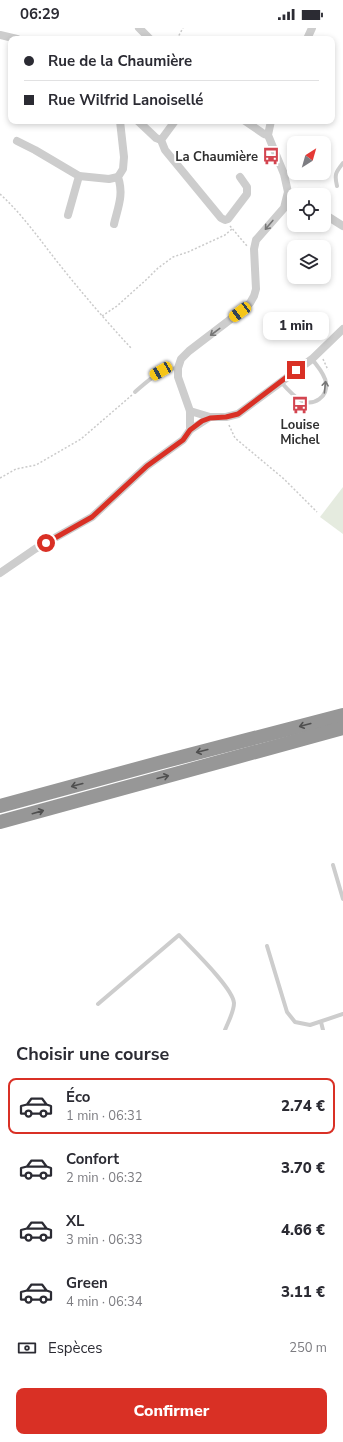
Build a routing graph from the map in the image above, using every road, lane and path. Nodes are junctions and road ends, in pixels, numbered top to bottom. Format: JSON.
{"nodes":[{"id":1,"x":139,"y":28,"type":"edge"},
{"id":2,"x":147,"y":36,"type":"edge"},
{"id":3,"x":120,"y":124,"type":"edge"},
{"id":4,"x":141,"y":124,"type":"edge"},
{"id":5,"x":173,"y":124,"type":"edge"},
{"id":6,"x":249,"y":124,"type":"edge"},
{"id":7,"x":270,"y":124,"type":"edge"},
{"id":8,"x":268,"y":135,"type":"junction"},
{"id":9,"x":161,"y":140,"type":"junction"},
{"id":10,"x":17,"y":141,"type":"dead end"},
{"id":11,"x":343,"y":163,"type":"edge"},
{"id":12,"x":79,"y":176,"type":"junction"},
{"id":13,"x":118,"y":177,"type":"junction"},
{"id":14,"x":240,"y":178,"type":"dead end"},
{"id":15,"x":337,"y":186,"type":"dead end"},
{"id":16,"x":289,"y":188,"type":"edge"},
{"id":17,"x":0,"y":194,"type":"edge"},
{"id":18,"x":287,"y":202,"type":"edge"},
{"id":19,"x":68,"y":215,"type":"dead end"},
{"id":20,"x":331,"y":218,"type":"edge"},
{"id":21,"x":225,"y":220,"type":"junction"},
{"id":22,"x":114,"y":224,"type":"dead end"},
{"id":23,"x":343,"y":226,"type":"edge"},
{"id":24,"x":232,"y":229,"type":"junction"},
{"id":25,"x":254,"y":249,"type":"junction"},
{"id":26,"x":102,"y":316,"type":"junction"},
{"id":27,"x":343,"y":329,"type":"edge"},
{"id":28,"x":131,"y":348,"type":"dead end"},
{"id":29,"x":312,"y":359,"type":"junction"},
{"id":30,"x":178,"y":368,"type":"junction"},
{"id":31,"x":281,"y":382,"type":"junction"},
{"id":32,"x":135,"y":392,"type":"joint"},
{"id":33,"x":190,"y":412,"type":"junction"},
{"id":34,"x":223,"y":417,"type":"junction"},
{"id":35,"x":210,"y":418,"type":"junction"},
{"id":36,"x":190,"y":430,"type":"junction"},
{"id":37,"x":0,"y":478,"type":"edge"},
{"id":38,"x":317,"y":512,"type":"dead end"},
{"id":39,"x":0,"y":574,"type":"edge"},
{"id":40,"x":343,"y":715,"type":"edge"},
{"id":41,"x":343,"y":728,"type":"edge"},
{"id":42,"x":0,"y":806,"type":"edge"},
{"id":43,"x":0,"y":822,"type":"edge"},
{"id":44,"x":333,"y":865,"type":"dead end"},
{"id":45,"x":343,"y":899,"type":"edge"},
{"id":46,"x":267,"y":946,"type":"dead end"},
{"id":47,"x":98,"y":1004,"type":"dead end"},
{"id":48,"x":343,"y":1014,"type":"edge"},
{"id":49,"x":321,"y":1022,"type":"junction"},
{"id":50,"x":225,"y":1030,"type":"edge"},
{"id":51,"x":323,"y":1030,"type":"edge"}],
"edges":[{"from":1,"to":2,"type":"street"},
{"from":3,"to":13,"type":"street"},
{"from":4,"to":9,"type":"street"},
{"from":5,"to":9,"type":"street"},
{"from":6,"to":8,"type":"street"},
{"from":7,"to":8,"type":"street"},
{"from":8,"to":16,"type":"street"},
{"from":9,"to":21,"type":"street"},
{"from":10,"to":12,"type":"street"},
{"from":11,"to":15,"type":"lane"},
{"from":12,"to":13,"type":"street"},
{"from":12,"to":19,"type":"street"},
{"from":13,"to":22,"type":"street"},
{"from":14,"to":21,"type":"street"},
{"from":17,"to":26,"type":"path"},
{"from":18,"to":25,"type":"street","one_way":true},
{"from":20,"to":23,"type":"street"},
{"from":21,"to":24,"type":"path"},
{"from":24,"to":25,"type":"path"},
{"from":24,"to":26,"type":"path"},
{"from":25,"to":30,"type":"street","one_way":true},
{"from":26,"to":28,"type":"path"},
{"from":27,"to":29,"type":"street"},
{"from":29,"to":31,"type":"street"},
{"from":31,"to":29,"type":"lane","one_way":true},
{"from":30,"to":32,"type":"lane"},
{"from":30,"to":33,"type":"street"},
{"from":31,"to":34,"type":"street"},
{"from":32,"to":37,"type":"path"},
{"from":33,"to":35,"type":"street"},
{"from":33,"to":36,"type":"street"},
{"from":34,"to":35,"type":"street"},
{"from":34,"to":38,"type":"path"},
{"from":35,"to":36,"type":"street"},
{"from":36,"to":39,"type":"street"},
{"from":40,"to":42,"type":"highway","one_way":true},
{"from":43,"to":41,"type":"highway","one_way":true},
{"from":44,"to":45,"type":"lane"},
{"from":46,"to":49,"type":"lane"},
{"from":47,"to":50,"type":"lane"},
{"from":48,"to":49,"type":"lane"},
{"from":49,"to":51,"type":"lane"}]}
